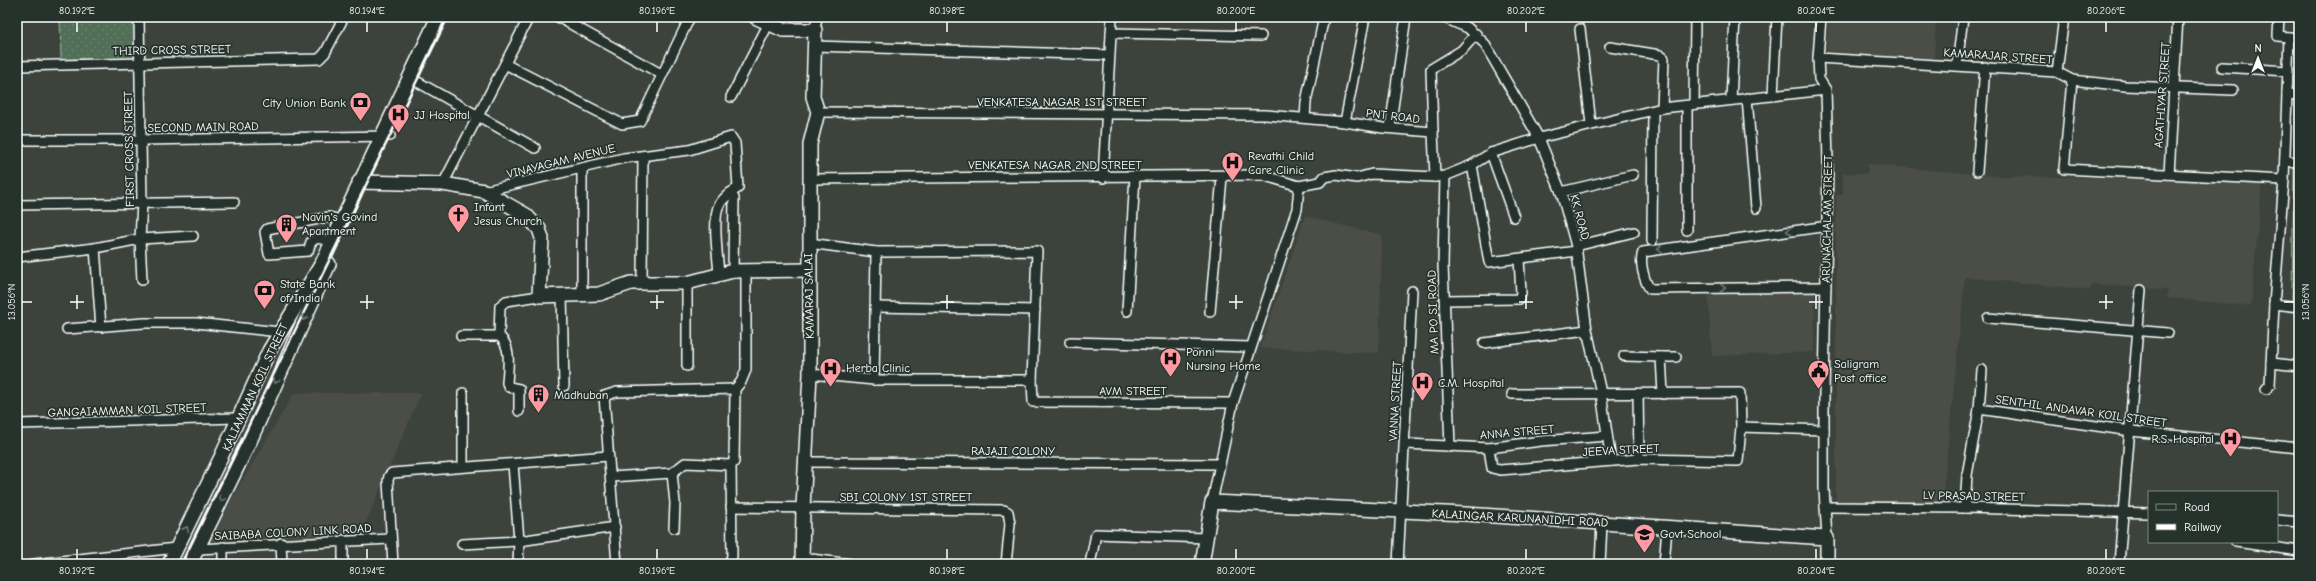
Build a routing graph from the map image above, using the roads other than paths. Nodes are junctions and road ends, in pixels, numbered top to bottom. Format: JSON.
{"nodes":[{"id":1,"x":139,"y":17,"type":"edge"},
{"id":2,"x":344,"y":17,"type":"edge"},
{"id":3,"x":438,"y":17,"type":"edge"},
{"id":4,"x":447,"y":17,"type":"edge"},
{"id":5,"x":529,"y":17,"type":"edge"},
{"id":6,"x":558,"y":17,"type":"edge"},
{"id":7,"x":690,"y":17,"type":"edge"},
{"id":8,"x":755,"y":17,"type":"edge"},
{"id":9,"x":817,"y":17,"type":"edge"},
{"id":10,"x":1112,"y":17,"type":"edge"},
{"id":11,"x":1324,"y":17,"type":"edge"},
{"id":12,"x":1365,"y":17,"type":"edge"},
{"id":13,"x":1406,"y":17,"type":"edge"},
{"id":14,"x":1444,"y":17,"type":"edge"},
{"id":15,"x":1694,"y":17,"type":"edge"},
{"id":16,"x":1735,"y":17,"type":"edge"},
{"id":17,"x":1777,"y":17,"type":"edge"},
{"id":18,"x":1821,"y":17,"type":"edge"},
{"id":19,"x":1963,"y":17,"type":"edge"},
{"id":20,"x":2064,"y":17,"type":"edge"},
{"id":21,"x":2178,"y":17,"type":"edge"},
{"id":22,"x":2279,"y":17,"type":"edge"},
{"id":23,"x":770,"y":20,"type":"edge"},
{"id":24,"x":1580,"y":29,"type":"dead end"},
{"id":25,"x":815,"y":30,"type":"junction"},
{"id":26,"x":1111,"y":33,"type":"junction"},
{"id":27,"x":1476,"y":34,"type":"junction"},
{"id":28,"x":1260,"y":36,"type":"dead end"},
{"id":29,"x":2289,"y":37,"type":"junction"},
{"id":30,"x":2299,"y":38,"type":"edge"},
{"id":31,"x":814,"y":46,"type":"junction"},
{"id":32,"x":1610,"y":48,"type":"dead end"},
{"id":33,"x":1109,"y":55,"type":"junction"},
{"id":34,"x":1818,"y":58,"type":"junction"},
{"id":35,"x":139,"y":62,"type":"junction"},
{"id":36,"x":505,"y":64,"type":"junction"},
{"id":37,"x":1957,"y":65,"type":"junction"},
{"id":38,"x":17,"y":66,"type":"edge"},
{"id":39,"x":1985,"y":67,"type":"junction"},
{"id":40,"x":2222,"y":67,"type":"dead end"},
{"id":41,"x":2288,"y":70,"type":"junction"},
{"id":42,"x":2057,"y":72,"type":"junction"},
{"id":43,"x":661,"y":74,"type":"junction"},
{"id":44,"x":2072,"y":80,"type":"junction"},
{"id":45,"x":416,"y":82,"type":"junction"},
{"id":46,"x":2175,"y":87,"type":"junction"},
{"id":47,"x":1826,"y":90,"type":"junction"},
{"id":48,"x":2233,"y":90,"type":"dead end"},
{"id":49,"x":2287,"y":94,"type":"junction"},
{"id":50,"x":1773,"y":95,"type":"junction"},
{"id":51,"x":2299,"y":95,"type":"edge"},
{"id":52,"x":731,"y":97,"type":"dead end"},
{"id":53,"x":1747,"y":98,"type":"junction"},
{"id":54,"x":1731,"y":100,"type":"junction"},
{"id":55,"x":1691,"y":105,"type":"junction"},
{"id":56,"x":1662,"y":108,"type":"junction"},
{"id":57,"x":818,"y":112,"type":"junction"},
{"id":58,"x":1653,"y":112,"type":"junction"},
{"id":59,"x":1107,"y":114,"type":"junction"},
{"id":60,"x":478,"y":116,"type":"junction"},
{"id":61,"x":1305,"y":118,"type":"junction"},
{"id":62,"x":1345,"y":122,"type":"junction"},
{"id":63,"x":1591,"y":124,"type":"junction"},
{"id":64,"x":1390,"y":128,"type":"junction"},
{"id":65,"x":1433,"y":132,"type":"junction"},
{"id":66,"x":386,"y":136,"type":"junction"},
{"id":67,"x":1539,"y":138,"type":"junction"},
{"id":68,"x":17,"y":140,"type":"edge"},
{"id":69,"x":141,"y":140,"type":"junction"},
{"id":70,"x":535,"y":148,"type":"dead end"},
{"id":71,"x":1491,"y":153,"type":"junction"},
{"id":72,"x":643,"y":156,"type":"junction"},
{"id":73,"x":2285,"y":161,"type":"junction"},
{"id":74,"x":2299,"y":162,"type":"edge"},
{"id":75,"x":1472,"y":165,"type":"junction"},
{"id":76,"x":582,"y":169,"type":"junction"},
{"id":77,"x":1977,"y":171,"type":"dead end"},
{"id":78,"x":2169,"y":174,"type":"junction"},
{"id":79,"x":1633,"y":175,"type":"dead end"},
{"id":80,"x":1135,"y":176,"type":"junction"},
{"id":81,"x":1444,"y":176,"type":"junction"},
{"id":82,"x":1222,"y":177,"type":"junction"},
{"id":83,"x":1434,"y":177,"type":"junction"},
{"id":84,"x":1103,"y":178,"type":"junction"},
{"id":85,"x":809,"y":179,"type":"junction"},
{"id":86,"x":2284,"y":180,"type":"junction"},
{"id":87,"x":362,"y":182,"type":"junction"},
{"id":88,"x":443,"y":184,"type":"junction"},
{"id":89,"x":1299,"y":186,"type":"junction"},
{"id":90,"x":484,"y":191,"type":"junction"},
{"id":91,"x":1561,"y":192,"type":"junction"},
{"id":92,"x":730,"y":193,"type":"junction"},
{"id":93,"x":234,"y":202,"type":"dead end"},
{"id":94,"x":142,"y":203,"type":"junction"},
{"id":95,"x":17,"y":205,"type":"edge"},
{"id":96,"x":1756,"y":208,"type":"dead end"},
{"id":97,"x":1514,"y":217,"type":"dead end"},
{"id":98,"x":341,"y":220,"type":"junction"},
{"id":99,"x":1828,"y":226,"type":"junction"},
{"id":100,"x":1687,"y":230,"type":"dead end"},
{"id":101,"x":1634,"y":232,"type":"dead end"},
{"id":102,"x":193,"y":236,"type":"dead end"},
{"id":103,"x":140,"y":239,"type":"junction"},
{"id":104,"x":332,"y":241,"type":"junction"},
{"id":105,"x":1652,"y":241,"type":"dead end"},
{"id":106,"x":809,"y":243,"type":"junction"},
{"id":107,"x":95,"y":248,"type":"junction"},
{"id":108,"x":1576,"y":248,"type":"junction"},
{"id":109,"x":876,"y":252,"type":"junction"},
{"id":110,"x":17,"y":257,"type":"edge"},
{"id":111,"x":1519,"y":259,"type":"junction"},
{"id":112,"x":809,"y":270,"type":"junction"},
{"id":113,"x":733,"y":271,"type":"junction"},
{"id":114,"x":746,"y":272,"type":"junction"},
{"id":115,"x":719,"y":274,"type":"junction"},
{"id":116,"x":142,"y":280,"type":"dead end"},
{"id":117,"x":642,"y":283,"type":"junction"},
{"id":118,"x":687,"y":283,"type":"junction"},
{"id":119,"x":1826,"y":287,"type":"junction"},
{"id":120,"x":2141,"y":290,"type":"dead end"},
{"id":121,"x":1412,"y":291,"type":"dead end"},
{"id":122,"x":582,"y":293,"type":"junction"},
{"id":123,"x":562,"y":294,"type":"junction"},
{"id":124,"x":538,"y":296,"type":"junction"},
{"id":125,"x":1445,"y":300,"type":"junction"},
{"id":126,"x":2274,"y":304,"type":"junction"},
{"id":127,"x":875,"y":307,"type":"junction"},
{"id":128,"x":2299,"y":307,"type":"edge"},
{"id":129,"x":1035,"y":310,"type":"junction"},
{"id":130,"x":1127,"y":311,"type":"dead end"},
{"id":131,"x":1210,"y":312,"type":"dead end"},
{"id":132,"x":1988,"y":318,"type":"dead end"},
{"id":133,"x":101,"y":327,"type":"junction"},
{"id":134,"x":67,"y":329,"type":"dead end"},
{"id":135,"x":1586,"y":330,"type":"junction"},
{"id":136,"x":2139,"y":330,"type":"junction"},
{"id":137,"x":280,"y":332,"type":"junction"},
{"id":138,"x":2168,"y":334,"type":"dead end"},
{"id":139,"x":461,"y":336,"type":"dead end"},
{"id":140,"x":499,"y":336,"type":"junction"},
{"id":141,"x":1070,"y":342,"type":"dead end"},
{"id":142,"x":1484,"y":343,"type":"dead end"},
{"id":143,"x":1250,"y":347,"type":"junction"},
{"id":144,"x":1624,"y":356,"type":"dead end"},
{"id":145,"x":1661,"y":357,"type":"junction"},
{"id":146,"x":1676,"y":357,"type":"dead end"},
{"id":147,"x":2271,"y":363,"type":"junction"},
{"id":148,"x":687,"y":366,"type":"dead end"},
{"id":149,"x":2299,"y":366,"type":"edge"},
{"id":150,"x":1982,"y":370,"type":"dead end"},
{"id":151,"x":810,"y":374,"type":"junction"},
{"id":152,"x":874,"y":380,"type":"junction"},
{"id":153,"x":1032,"y":380,"type":"junction"},
{"id":154,"x":564,"y":386,"type":"dead end"},
{"id":155,"x":2266,"y":389,"type":"dead end"},
{"id":156,"x":735,"y":390,"type":"junction"},
{"id":157,"x":463,"y":393,"type":"dead end"},
{"id":158,"x":1601,"y":393,"type":"junction"},
{"id":159,"x":1512,"y":394,"type":"dead end"},
{"id":160,"x":1638,"y":394,"type":"junction"},
{"id":161,"x":1663,"y":394,"type":"junction"},
{"id":162,"x":1233,"y":403,"type":"junction"},
{"id":163,"x":1979,"y":409,"type":"junction"},
{"id":164,"x":519,"y":411,"type":"dead end"},
{"id":165,"x":238,"y":418,"type":"junction"},
{"id":166,"x":17,"y":424,"type":"edge"},
{"id":167,"x":1741,"y":427,"type":"junction"},
{"id":168,"x":1824,"y":430,"type":"junction"},
{"id":169,"x":2131,"y":431,"type":"junction"},
{"id":170,"x":1607,"y":436,"type":"junction"},
{"id":171,"x":1406,"y":444,"type":"junction"},
{"id":172,"x":1450,"y":447,"type":"junction"},
{"id":173,"x":1489,"y":448,"type":"junction"},
{"id":174,"x":2299,"y":448,"type":"edge"},
{"id":175,"x":608,"y":456,"type":"junction"},
{"id":176,"x":1638,"y":459,"type":"junction"},
{"id":177,"x":1611,"y":461,"type":"junction"},
{"id":178,"x":806,"y":462,"type":"junction"},
{"id":179,"x":513,"y":464,"type":"junction"},
{"id":180,"x":1220,"y":464,"type":"junction"},
{"id":181,"x":731,"y":465,"type":"junction"},
{"id":182,"x":463,"y":466,"type":"junction"},
{"id":183,"x":672,"y":473,"type":"junction"},
{"id":184,"x":611,"y":477,"type":"junction"},
{"id":185,"x":1212,"y":502,"type":"junction"},
{"id":186,"x":731,"y":507,"type":"junction"},
{"id":187,"x":1825,"y":507,"type":"junction"},
{"id":188,"x":803,"y":508,"type":"junction"},
{"id":189,"x":1965,"y":508,"type":"junction"},
{"id":190,"x":1400,"y":511,"type":"junction"},
{"id":191,"x":2122,"y":513,"type":"junction"},
{"id":192,"x":2148,"y":513,"type":"edge"},
{"id":193,"x":2278,"y":520,"type":"edge"},
{"id":194,"x":2299,"y":522,"type":"edge"},
{"id":195,"x":1602,"y":523,"type":"junction"},
{"id":196,"x":615,"y":527,"type":"junction"},
{"id":197,"x":674,"y":528,"type":"dead end"},
{"id":198,"x":1667,"y":528,"type":"junction"},
{"id":199,"x":1206,"y":538,"type":"junction"},
{"id":200,"x":1827,"y":538,"type":"junction"},
{"id":201,"x":390,"y":539,"type":"junction"},
{"id":202,"x":343,"y":540,"type":"junction"},
{"id":203,"x":519,"y":541,"type":"junction"},
{"id":204,"x":282,"y":543,"type":"junction"},
{"id":205,"x":2243,"y":543,"type":"edge"},
{"id":206,"x":462,"y":544,"type":"dead end"},
{"id":207,"x":176,"y":548,"type":"junction"},
{"id":208,"x":223,"y":548,"type":"junction"},
{"id":209,"x":198,"y":549,"type":"junction"},
{"id":210,"x":2299,"y":551,"type":"edge"},
{"id":211,"x":802,"y":561,"type":"edge"},
{"id":212,"x":34,"y":564,"type":"edge"},
{"id":213,"x":169,"y":564,"type":"edge"},
{"id":214,"x":190,"y":564,"type":"edge"},
{"id":215,"x":223,"y":564,"type":"edge"},
{"id":216,"x":282,"y":564,"type":"edge"},
{"id":217,"x":344,"y":564,"type":"edge"},
{"id":218,"x":393,"y":564,"type":"edge"},
{"id":219,"x":518,"y":564,"type":"edge"},
{"id":220,"x":617,"y":564,"type":"edge"},
{"id":221,"x":729,"y":564,"type":"edge"},
{"id":222,"x":851,"y":564,"type":"edge"},
{"id":223,"x":1006,"y":564,"type":"edge"},
{"id":224,"x":1090,"y":564,"type":"edge"},
{"id":225,"x":1202,"y":564,"type":"edge"},
{"id":226,"x":1398,"y":564,"type":"edge"},
{"id":227,"x":1600,"y":564,"type":"edge"},
{"id":228,"x":1664,"y":564,"type":"edge"},
{"id":229,"x":1827,"y":564,"type":"edge"},
{"id":230,"x":2119,"y":564,"type":"edge"}],
"edges":[{"from":1,"to":35,"type":"street","name":"FIRST CROSS STREET"},
{"from":2,"to":35,"type":"street","name":"THIRD CROSS STREET"},
{"from":3,"to":66,"type":"street","name":"KALIAMMAN KOIL STREET"},
{"from":4,"to":45,"type":"street","name":"KALIAMMAN KOIL STREET"},
{"from":5,"to":36,"type":"street"},
{"from":6,"to":43,"type":"street"},
{"from":7,"to":43,"type":"street"},
{"from":8,"to":23,"type":"street"},
{"from":9,"to":25,"type":"street"},
{"from":10,"to":26,"type":"street"},
{"from":11,"to":61,"type":"street"},
{"from":12,"to":62,"type":"street"},
{"from":13,"to":64,"type":"street"},
{"from":14,"to":27,"type":"street","name":"KK ROAD"},
{"from":15,"to":55,"type":"street"},
{"from":16,"to":54,"type":"street"},
{"from":17,"to":50,"type":"street"},
{"from":18,"to":34,"type":"street"},
{"from":19,"to":37,"type":"street"},
{"from":20,"to":42,"type":"street"},
{"from":21,"to":46,"type":"street","name":"AGATHIYAR STREET"},
{"from":22,"to":29,"type":"street"},
{"from":23,"to":25,"type":"street"},
{"from":23,"to":52,"type":"street"},
{"from":24,"to":63,"type":"street"},
{"from":25,"to":31,"type":"street"},
{"from":26,"to":28,"type":"street"},
{"from":26,"to":33,"type":"street"},
{"from":27,"to":65,"type":"street"},
{"from":27,"to":67,"type":"street","name":"KK ROAD"},
{"from":29,"to":30,"type":"street"},
{"from":29,"to":41,"type":"street"},
{"from":31,"to":33,"type":"street"},
{"from":31,"to":57,"type":"street"},
{"from":32,"to":56,"type":"street"},
{"from":33,"to":59,"type":"street"},
{"from":34,"to":37,"type":"street","name":"KAMARAJAR STREET"},
{"from":34,"to":47,"type":"street"},
{"from":35,"to":38,"type":"street","name":"THIRD CROSS STREET"},
{"from":35,"to":69,"type":"street","name":"FIRST CROSS STREET"},
{"from":36,"to":43,"type":"street"},
{"from":36,"to":60,"type":"street"},
{"from":37,"to":39,"type":"street","name":"KAMARAJAR STREET"},
{"from":39,"to":42,"type":"street","name":"KAMARAJAR STREET"},
{"from":39,"to":77,"type":"street"},
{"from":40,"to":41,"type":"street"},
{"from":41,"to":49,"type":"street"},
{"from":42,"to":44,"type":"street","name":"KAMARAJAR STREET"},
{"from":44,"to":46,"type":"street","name":"KAMARAJAR STREET"},
{"from":44,"to":78,"type":"street"},
{"from":45,"to":60,"type":"street"},
{"from":45,"to":66,"type":"street","name":"KALIAMMAN KOIL STREET"},
{"from":46,"to":48,"type":"street","name":"KAMARAJAR STREET"},
{"from":46,"to":78,"type":"street","name":"AGATHIYAR STREET"},
{"from":47,"to":50,"type":"street"},
{"from":47,"to":99,"type":"street","name":"ARUNACHALAM STREET"},
{"from":49,"to":51,"type":"street"},
{"from":49,"to":73,"type":"street"},
{"from":50,"to":53,"type":"street"},
{"from":53,"to":54,"type":"street"},
{"from":53,"to":96,"type":"street"},
{"from":54,"to":55,"type":"street"},
{"from":55,"to":56,"type":"street"},
{"from":55,"to":100,"type":"street"},
{"from":56,"to":58,"type":"street"},
{"from":57,"to":59,"type":"street","name":"VENKATESA NAGAR 1ST STREET"},
{"from":57,"to":85,"type":"street","name":"KAMARAJ SALAI"},
{"from":58,"to":63,"type":"street"},
{"from":58,"to":105,"type":"street"},
{"from":59,"to":61,"type":"street","name":"VENKATESA NAGAR 1ST STREET"},
{"from":59,"to":84,"type":"street"},
{"from":60,"to":70,"type":"street"},
{"from":60,"to":88,"type":"street"},
{"from":61,"to":62,"type":"street","name":"PNT ROAD"},
{"from":62,"to":64,"type":"street","name":"PNT ROAD"},
{"from":63,"to":67,"type":"street"},
{"from":64,"to":65,"type":"street","name":"PNT ROAD"},
{"from":65,"to":83,"type":"street","name":"PNT ROAD"},
{"from":66,"to":69,"type":"street","name":"SECOND MAIN ROAD"},
{"from":66,"to":87,"type":"street","name":"KALIAMMAN KOIL STREET"},
{"from":67,"to":71,"type":"street"},
{"from":67,"to":91,"type":"street","name":"KK ROAD"},
{"from":68,"to":69,"type":"street","name":"SECOND MAIN ROAD"},
{"from":69,"to":94,"type":"street","name":"FIRST CROSS STREET"},
{"from":71,"to":75,"type":"street"},
{"from":71,"to":97,"type":"street"},
{"from":72,"to":76,"type":"street","name":"VINAYAGAM AVENUE"},
{"from":72,"to":92,"type":"street","name":"VINAYAGAM AVENUE"},
{"from":72,"to":117,"type":"street"},
{"from":73,"to":74,"type":"street"},
{"from":73,"to":86,"type":"street"},
{"from":75,"to":81,"type":"street"},
{"from":75,"to":111,"type":"street"},
{"from":76,"to":90,"type":"street","name":"VINAYAGAM AVENUE"},
{"from":76,"to":122,"type":"street"},
{"from":78,"to":86,"type":"street"},
{"from":79,"to":91,"type":"street"},
{"from":80,"to":82,"type":"street","name":"VENKATESA NAGAR 2ND STREET"},
{"from":80,"to":84,"type":"street","name":"VENKATESA NAGAR 2ND STREET"},
{"from":80,"to":130,"type":"street"},
{"from":81,"to":83,"type":"street"},
{"from":81,"to":125,"type":"street","name":"MA PO SI ROAD"},
{"from":82,"to":89,"type":"street","name":"VENKATESA NAGAR 2ND STREET"},
{"from":82,"to":131,"type":"street"},
{"from":83,"to":89,"type":"street"},
{"from":84,"to":85,"type":"street","name":"VENKATESA NAGAR 2ND STREET"},
{"from":85,"to":106,"type":"street","name":"KAMARAJ SALAI"},
{"from":86,"to":126,"type":"street"},
{"from":87,"to":88,"type":"street"},
{"from":87,"to":98,"type":"street","name":"KALIAMMAN KOIL STREET"},
{"from":87,"to":209,"type":"street","name":"KALIAMMAN KOIL STREET","one_way":true},
{"from":88,"to":90,"type":"street"},
{"from":89,"to":143,"type":"street"},
{"from":90,"to":124,"type":"street"},
{"from":91,"to":108,"type":"street","name":"KK ROAD"},
{"from":92,"to":113,"type":"street"},
{"from":92,"to":115,"type":"street"},
{"from":93,"to":94,"type":"street"},
{"from":94,"to":95,"type":"street"},
{"from":94,"to":103,"type":"street","name":"FIRST CROSS STREET"},
{"from":98,"to":104,"type":"street","name":"KALIAMMAN KOIL STREET"},
{"from":98,"to":104,"type":"street"},
{"from":99,"to":119,"type":"street","name":"ARUNACHALAM STREET"},
{"from":99,"to":119,"type":"street","one_way":true},
{"from":101,"to":108,"type":"street"},
{"from":102,"to":103,"type":"street"},
{"from":103,"to":107,"type":"street"},
{"from":103,"to":116,"type":"street","name":"FIRST CROSS STREET"},
{"from":104,"to":137,"type":"street","name":"KALIAMMAN KOIL STREET"},
{"from":106,"to":109,"type":"street"},
{"from":106,"to":112,"type":"street","name":"KAMARAJ SALAI"},
{"from":107,"to":110,"type":"street"},
{"from":107,"to":133,"type":"street"},
{"from":108,"to":111,"type":"street"},
{"from":108,"to":135,"type":"street","name":"KK ROAD"},
{"from":109,"to":127,"type":"street"},
{"from":109,"to":129,"type":"street"},
{"from":111,"to":125,"type":"street"},
{"from":112,"to":114,"type":"street"},
{"from":112,"to":151,"type":"street","name":"KAMARAJ SALAI"},
{"from":113,"to":114,"type":"street"},
{"from":113,"to":115,"type":"street"},
{"from":114,"to":156,"type":"street"},
{"from":115,"to":118,"type":"street"},
{"from":117,"to":118,"type":"street"},
{"from":117,"to":122,"type":"street"},
{"from":118,"to":148,"type":"street"},
{"from":119,"to":168,"type":"street","name":"ARUNACHALAM STREET"},
{"from":120,"to":136,"type":"street"},
{"from":121,"to":171,"type":"street","name":"VANNA STREET"},
{"from":122,"to":123,"type":"street"},
{"from":123,"to":124,"type":"street"},
{"from":123,"to":154,"type":"street"},
{"from":124,"to":140,"type":"street"},
{"from":125,"to":172,"type":"street","name":"MA PO SI ROAD"},
{"from":126,"to":128,"type":"street"},
{"from":126,"to":147,"type":"street"},
{"from":127,"to":129,"type":"street"},
{"from":127,"to":152,"type":"street"},
{"from":129,"to":153,"type":"street"},
{"from":132,"to":136,"type":"street"},
{"from":133,"to":134,"type":"street"},
{"from":133,"to":137,"type":"street"},
{"from":135,"to":142,"type":"street"},
{"from":135,"to":158,"type":"street","name":"KK ROAD"},
{"from":136,"to":138,"type":"street"},
{"from":136,"to":169,"type":"street"},
{"from":137,"to":165,"type":"street","name":"KALIAMMAN KOIL STREET"},
{"from":139,"to":140,"type":"street"},
{"from":140,"to":164,"type":"street"},
{"from":141,"to":143,"type":"street"},
{"from":143,"to":162,"type":"street"},
{"from":144,"to":145,"type":"street"},
{"from":145,"to":146,"type":"street"},
{"from":145,"to":161,"type":"street"},
{"from":147,"to":149,"type":"street"},
{"from":147,"to":155,"type":"street"},
{"from":150,"to":163,"type":"street"},
{"from":151,"to":152,"type":"street"},
{"from":151,"to":178,"type":"street","name":"KAMARAJ SALAI"},
{"from":152,"to":153,"type":"street"},
{"from":153,"to":162,"type":"street","name":"AVM STREET"},
{"from":156,"to":175,"type":"street"},
{"from":156,"to":181,"type":"street"},
{"from":157,"to":182,"type":"street"},
{"from":158,"to":159,"type":"street"},
{"from":158,"to":160,"type":"street"},
{"from":158,"to":170,"type":"street","name":"KK ROAD"},
{"from":160,"to":161,"type":"street"},
{"from":160,"to":176,"type":"street"},
{"from":161,"to":167,"type":"street"},
{"from":162,"to":180,"type":"street"},
{"from":163,"to":169,"type":"street","name":"SENTHIL ANDAVAR KOIL STREET"},
{"from":163,"to":189,"type":"street"},
{"from":165,"to":166,"type":"street","name":"GANGAIAMMAN KOIL STREET"},
{"from":207,"to":165,"type":"street","name":"KALIAMMAN KOIL STREET","one_way":true},
{"from":167,"to":168,"type":"street"},
{"from":167,"to":176,"type":"street","name":"JEEVA STREET"},
{"from":168,"to":187,"type":"street","name":"ARUNACHALAM STREET"},
{"from":169,"to":174,"type":"street","name":"SENTHIL ANDAVAR KOIL STREET"},
{"from":169,"to":191,"type":"street"},
{"from":170,"to":173,"type":"street","name":"ANNA STREET"},
{"from":170,"to":177,"type":"street","name":"KK ROAD"},
{"from":171,"to":172,"type":"street","name":"ANNA STREET"},
{"from":171,"to":190,"type":"street","name":"VANNA STREET"},
{"from":172,"to":173,"type":"street","name":"ANNA STREET"},
{"from":173,"to":177,"type":"street","name":"JEEVA STREET"},
{"from":175,"to":179,"type":"street"},
{"from":175,"to":184,"type":"street"},
{"from":176,"to":177,"type":"street","name":"JEEVA STREET"},
{"from":178,"to":180,"type":"street","name":"RAJAJI COLONY"},
{"from":178,"to":188,"type":"street","name":"KAMARAJ SALAI"},
{"from":179,"to":182,"type":"street"},
{"from":179,"to":203,"type":"street"},
{"from":180,"to":185,"type":"street"},
{"from":181,"to":183,"type":"street"},
{"from":181,"to":186,"type":"street"},
{"from":182,"to":201,"type":"street"},
{"from":183,"to":184,"type":"street"},
{"from":183,"to":197,"type":"street"},
{"from":184,"to":196,"type":"street"},
{"from":185,"to":190,"type":"street","name":"KALAINGAR KARUNANIDHI ROAD"},
{"from":185,"to":199,"type":"street"},
{"from":186,"to":188,"type":"street","name":"SBI COLONY 1ST STREET"},
{"from":186,"to":221,"type":"street"},
{"from":187,"to":189,"type":"street","name":"LV PRASAD STREET"},
{"from":187,"to":200,"type":"street","name":"ARUNACHALAM STREET"},
{"from":188,"to":211,"type":"street","name":"KAMARAJ SALAI"},
{"from":188,"to":223,"type":"street","name":"SBI COLONY 1ST STREET"},
{"from":189,"to":191,"type":"street","name":"LV PRASAD STREET"},
{"from":190,"to":195,"type":"street","name":"KALAINGAR KARUNANIDHI ROAD"},
{"from":190,"to":226,"type":"street","name":"VANNA STREET"},
{"from":191,"to":192,"type":"street","name":"LV PRASAD STREET"},
{"from":191,"to":230,"type":"street"},
{"from":193,"to":194,"type":"street"},
{"from":195,"to":198,"type":"street","name":"KALAINGAR KARUNANIDHI ROAD"},
{"from":195,"to":227,"type":"street"},
{"from":196,"to":203,"type":"street"},
{"from":196,"to":220,"type":"street"},
{"from":198,"to":200,"type":"street","name":"KALAINGAR KARUNANIDHI ROAD"},
{"from":198,"to":228,"type":"street"},
{"from":199,"to":224,"type":"street"},
{"from":199,"to":225,"type":"street"},
{"from":200,"to":229,"type":"street","name":"ARUNACHALAM STREET"},
{"from":201,"to":202,"type":"street","name":"SAIBABA COLONY LINK ROAD"},
{"from":201,"to":218,"type":"street"},
{"from":202,"to":204,"type":"street","name":"SAIBABA COLONY LINK ROAD"},
{"from":202,"to":217,"type":"street"},
{"from":203,"to":206,"type":"street"},
{"from":203,"to":219,"type":"street"},
{"from":204,"to":208,"type":"street","name":"SAIBABA COLONY LINK ROAD"},
{"from":204,"to":216,"type":"street"},
{"from":205,"to":210,"type":"street"},
{"from":207,"to":212,"type":"street"},
{"from":207,"to":213,"type":"street","name":"KALIAMMAN KOIL STREET"},
{"from":208,"to":209,"type":"street","name":"SAIBABA COLONY LINK ROAD"},
{"from":208,"to":215,"type":"street"},
{"from":209,"to":214,"type":"street","name":"KALIAMMAN KOIL STREET"},
{"from":211,"to":222,"type":"street"}]}
